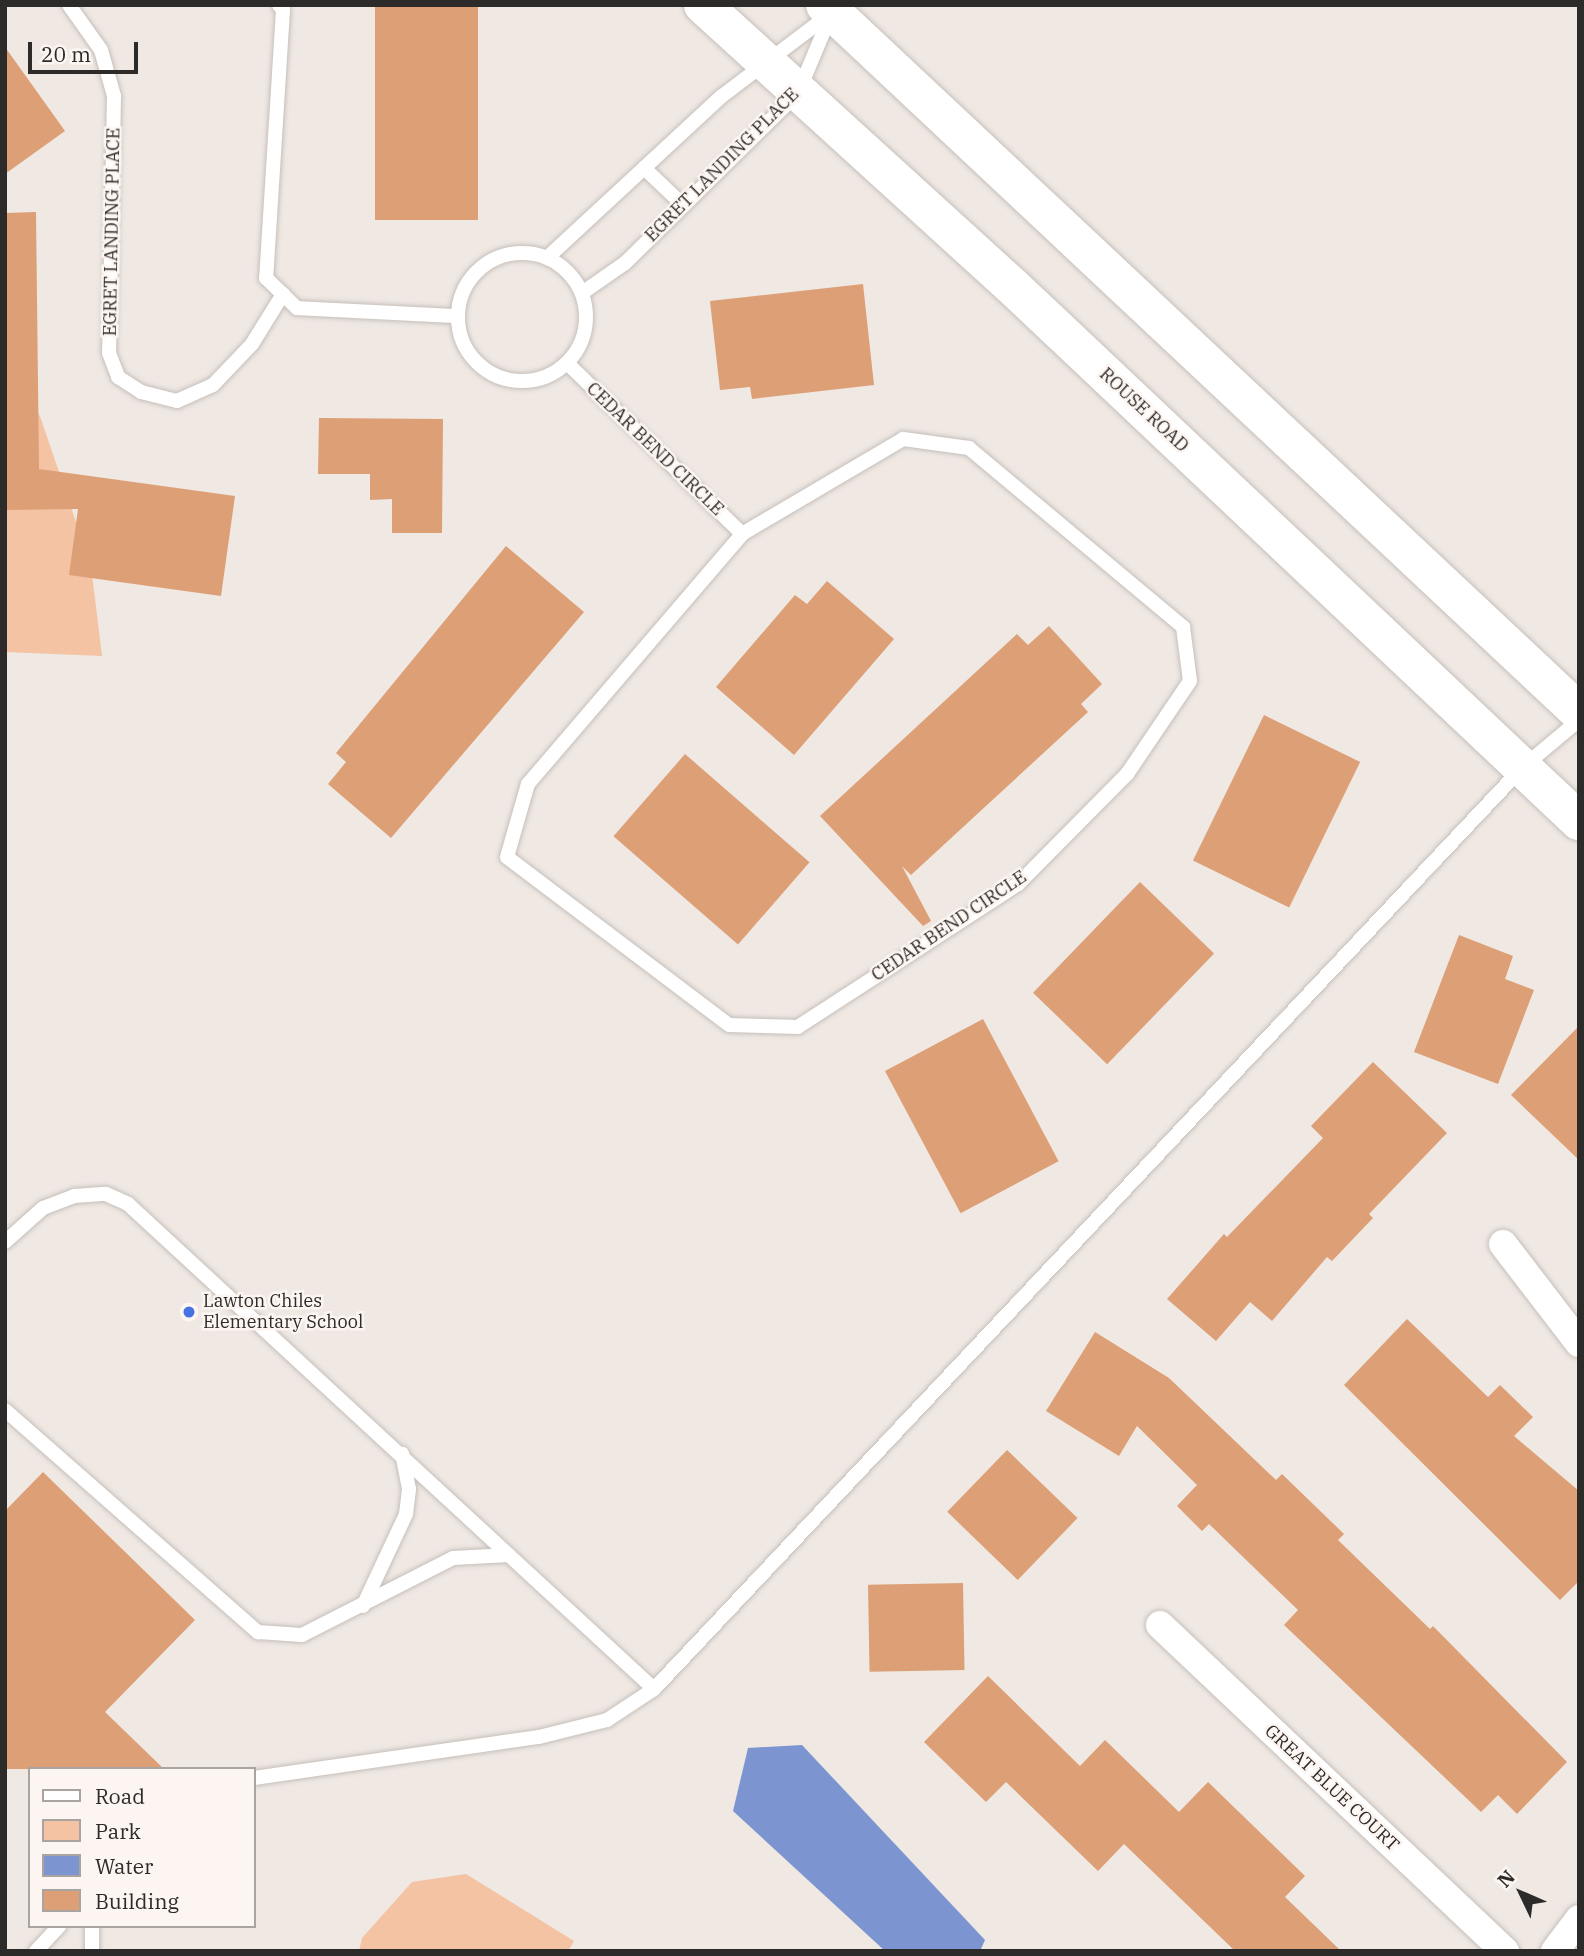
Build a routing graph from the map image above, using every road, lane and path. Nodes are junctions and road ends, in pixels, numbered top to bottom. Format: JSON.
{"nodes":[{"id":1,"x":69,"y":5,"type":"edge"},
{"id":2,"x":279,"y":5,"type":"edge"},
{"id":3,"x":703,"y":5,"type":"edge"},
{"id":4,"x":832,"y":7,"type":"edge"},
{"id":5,"x":768,"y":65,"type":"junction"},
{"id":6,"x":798,"y":93,"type":"junction"},
{"id":7,"x":644,"y":168,"type":"junction"},
{"id":8,"x":683,"y":205,"type":"junction"},
{"id":9,"x":548,"y":257,"type":"junction"},
{"id":10,"x":582,"y":293,"type":"junction"},
{"id":11,"x":283,"y":294,"type":"junction"},
{"id":12,"x":457,"y":316,"type":"junction"},
{"id":13,"x":567,"y":363,"type":"junction"},
{"id":14,"x":742,"y":534,"type":"junction"},
{"id":15,"x":1579,"y":712,"type":"edge"},
{"id":16,"x":1579,"y":720,"type":"edge"},
{"id":17,"x":1523,"y":766,"type":"junction"},
{"id":18,"x":1579,"y":821,"type":"edge"},
{"id":19,"x":5,"y":1242,"type":"edge"},
{"id":20,"x":1503,"y":1244,"type":"dead end"},
{"id":21,"x":1579,"y":1343,"type":"edge"},
{"id":22,"x":5,"y":1410,"type":"edge"},
{"id":23,"x":402,"y":1454,"type":"junction"},
{"id":24,"x":509,"y":1555,"type":"junction"},
{"id":25,"x":363,"y":1607,"type":"junction"},
{"id":26,"x":1160,"y":1625,"type":"dead end"},
{"id":27,"x":654,"y":1689,"type":"junction"},
{"id":28,"x":256,"y":1778,"type":"edge"},
{"id":29,"x":1579,"y":1919,"type":"edge"},
{"id":30,"x":57,"y":1928,"type":"edge"},
{"id":31,"x":92,"y":1928,"type":"edge"},
{"id":32,"x":36,"y":1951,"type":"edge"},
{"id":33,"x":92,"y":1951,"type":"edge"},
{"id":34,"x":1505,"y":1951,"type":"edge"},
{"id":35,"x":1555,"y":1951,"type":"edge"}],
"edges":[{"from":1,"to":11,"type":"lane","name":"EGRET LANDING PLACE"},
{"from":2,"to":11,"type":"lane"},
{"from":3,"to":5,"type":"street","name":"ROUSE ROAD"},
{"from":4,"to":5,"type":"lane"},
{"from":4,"to":6,"type":"lane","name":"EGRET LANDING PLACE"},
{"from":4,"to":15,"type":"street"},
{"from":5,"to":6,"type":"street","name":"ROUSE ROAD"},
{"from":5,"to":7,"type":"lane"},
{"from":6,"to":8,"type":"lane","name":"EGRET LANDING PLACE"},
{"from":6,"to":17,"type":"street","name":"ROUSE ROAD"},
{"from":7,"to":8,"type":"lane"},
{"from":7,"to":9,"type":"lane"},
{"from":8,"to":10,"type":"lane","name":"EGRET LANDING PLACE"},
{"from":9,"to":10,"type":"lane"},
{"from":9,"to":12,"type":"lane"},
{"from":10,"to":13,"type":"lane"},
{"from":11,"to":12,"type":"lane"},
{"from":12,"to":13,"type":"lane"},
{"from":13,"to":14,"type":"lane","name":"CEDAR BEND CIRCLE"},
{"from":14,"to":14,"type":"lane","name":"CEDAR BEND CIRCLE"},
{"from":16,"to":17,"type":"lane"},
{"from":17,"to":18,"type":"street","name":"ROUSE ROAD"},
{"from":17,"to":27,"type":"lane"},
{"from":19,"to":23,"type":"lane"},
{"from":20,"to":21,"type":"street"},
{"from":22,"to":25,"type":"lane"},
{"from":23,"to":24,"type":"lane"},
{"from":23,"to":25,"type":"lane"},
{"from":24,"to":25,"type":"lane"},
{"from":24,"to":27,"type":"lane"},
{"from":26,"to":34,"type":"street","name":"GREAT BLUE COURT"},
{"from":27,"to":28,"type":"lane"},
{"from":29,"to":35,"type":"street"},
{"from":30,"to":32,"type":"lane"},
{"from":31,"to":33,"type":"lane"}]}
